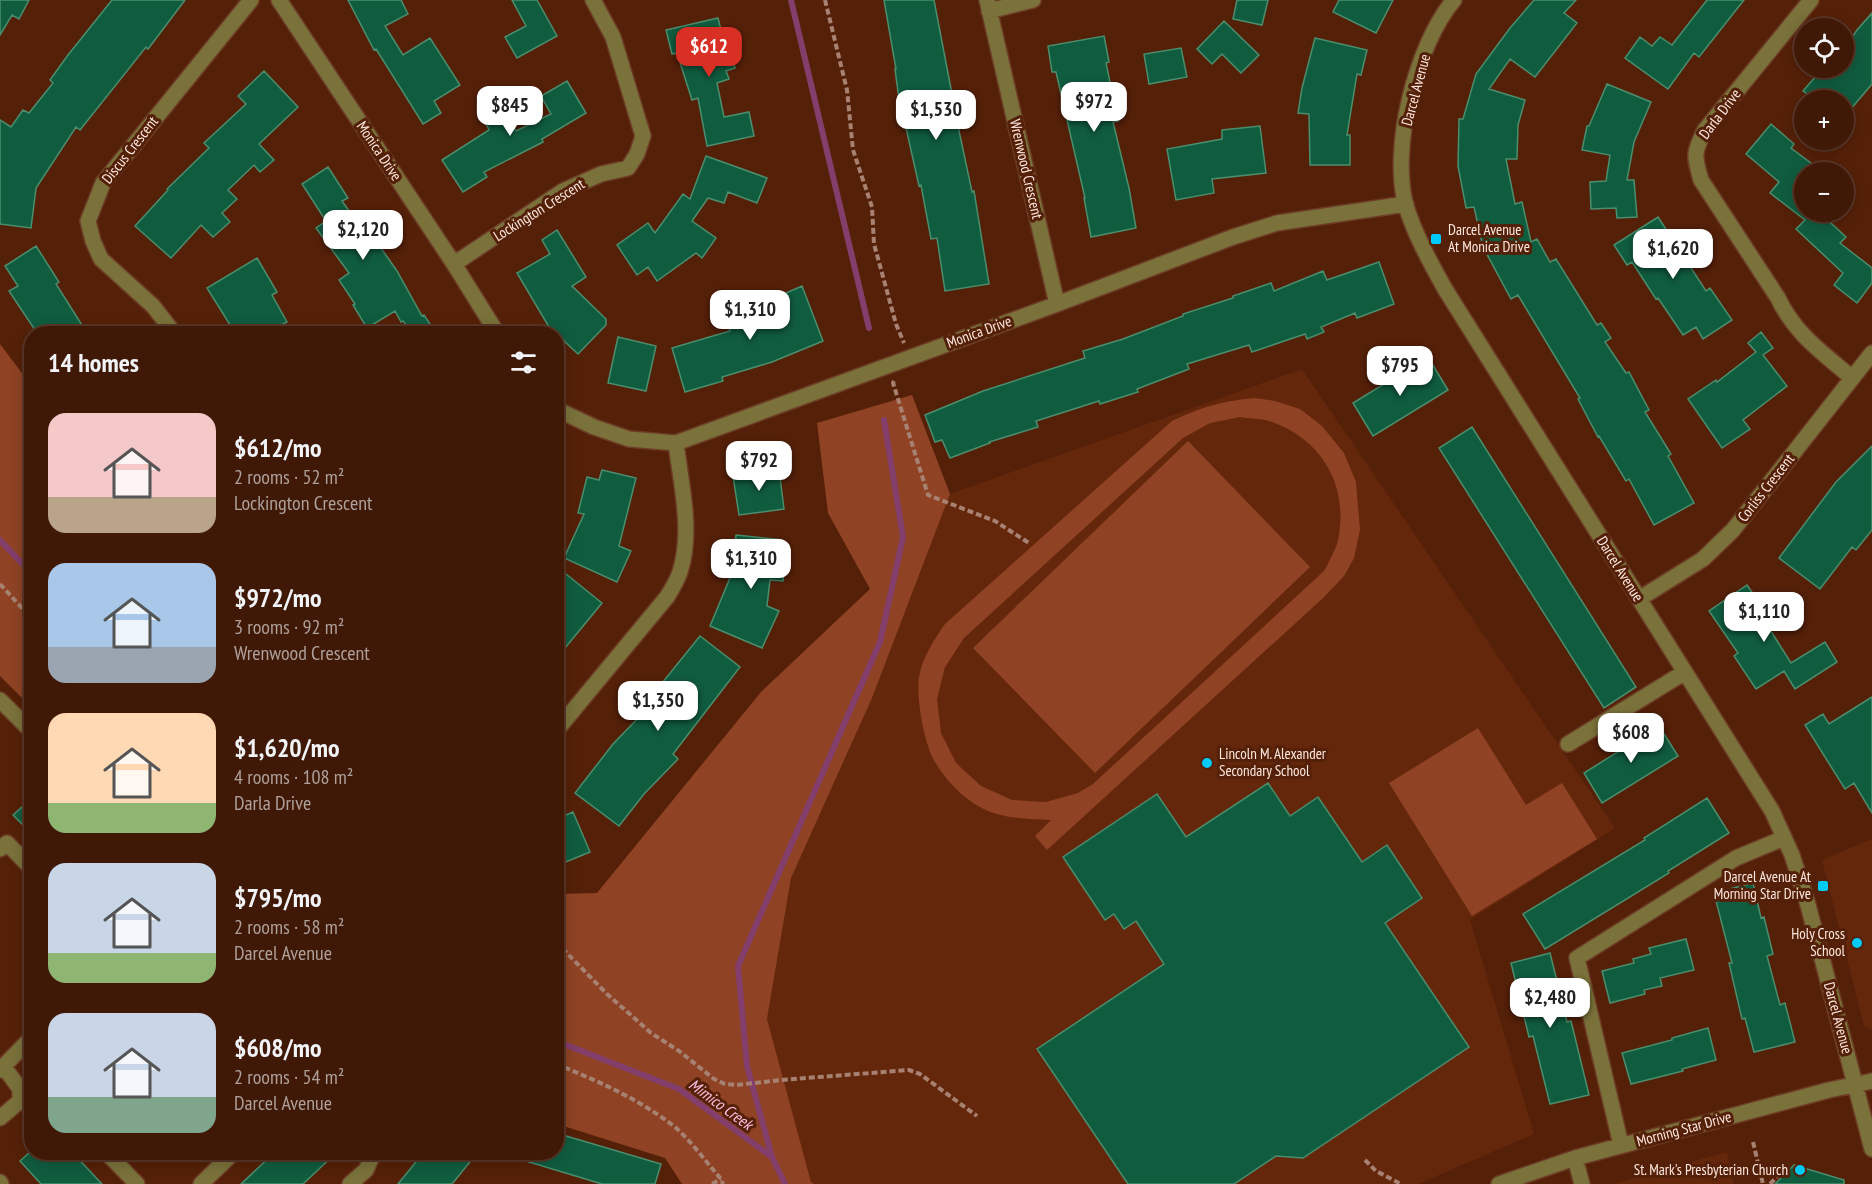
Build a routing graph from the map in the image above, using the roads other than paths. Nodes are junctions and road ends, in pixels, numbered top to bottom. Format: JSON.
{"nodes":[{"id":1,"x":251,"y":0,"type":"edge"},
{"id":2,"x":279,"y":0,"type":"edge"},
{"id":3,"x":593,"y":0,"type":"edge"},
{"id":4,"x":1033,"y":0,"type":"edge"},
{"id":5,"x":1454,"y":0,"type":"edge"},
{"id":6,"x":1811,"y":0,"type":"edge"},
{"id":7,"x":988,"y":5,"type":"edge"},
{"id":8,"x":1406,"y":204,"type":"junction"},
{"id":9,"x":454,"y":264,"type":"junction"},
{"id":10,"x":1057,"y":304,"type":"junction"},
{"id":11,"x":169,"y":326,"type":"edge"},
{"id":12,"x":493,"y":326,"type":"edge"},
{"id":13,"x":1872,"y":353,"type":"edge"},
{"id":14,"x":1852,"y":378,"type":"junction"},
{"id":15,"x":564,"y":413,"type":"edge"},
{"id":16,"x":676,"y":443,"type":"junction"},
{"id":17,"x":1639,"y":599,"type":"junction"},
{"id":18,"x":1685,"y":672,"type":"junction"},
{"id":19,"x":0,"y":700,"type":"edge"},
{"id":20,"x":564,"y":721,"type":"edge"},
{"id":21,"x":24,"y":724,"type":"edge"},
{"id":22,"x":1568,"y":744,"type":"dead end"},
{"id":23,"x":1784,"y":838,"type":"junction"},
{"id":24,"x":0,"y":849,"type":"edge"},
{"id":25,"x":24,"y":861,"type":"edge"},
{"id":26,"x":24,"y":1046,"type":"edge"},
{"id":27,"x":2,"y":1069,"type":"edge"},
{"id":28,"x":1872,"y":1081,"type":"edge"},
{"id":29,"x":1856,"y":1084,"type":"junction"},
{"id":30,"x":0,"y":1118,"type":"edge"},
{"id":31,"x":1621,"y":1145,"type":"junction"},
{"id":32,"x":1872,"y":1149,"type":"edge"},
{"id":33,"x":1575,"y":1158,"type":"junction"},
{"id":34,"x":114,"y":1160,"type":"edge"},
{"id":35,"x":226,"y":1160,"type":"edge"},
{"id":36,"x":370,"y":1160,"type":"edge"},
{"id":37,"x":137,"y":1184,"type":"edge"},
{"id":38,"x":201,"y":1184,"type":"edge"},
{"id":39,"x":350,"y":1184,"type":"edge"},
{"id":40,"x":1499,"y":1184,"type":"edge"},
{"id":41,"x":1582,"y":1184,"type":"edge"}],
"edges":[{"from":1,"to":11,"type":"street","name":"Discus Crescent"},
{"from":2,"to":9,"type":"street","name":"Monica Drive"},
{"from":3,"to":9,"type":"street","name":"Lockington Crescent"},
{"from":4,"to":7,"type":"street"},
{"from":5,"to":8,"type":"street","name":"Darcel Avenue"},
{"from":6,"to":14,"type":"street","name":"Darla Drive"},
{"from":7,"to":10,"type":"street","name":"Wrenwood Crescent"},
{"from":8,"to":10,"type":"street","name":"Monica Drive"},
{"from":8,"to":17,"type":"street","name":"Darcel Avenue"},
{"from":9,"to":12,"type":"street","name":"Monica Drive"},
{"from":10,"to":16,"type":"street","name":"Monica Drive"},
{"from":13,"to":14,"type":"street","name":"Corliss Crescent"},
{"from":14,"to":17,"type":"street","name":"Corliss Crescent"},
{"from":15,"to":16,"type":"street","name":"Monica Drive"},
{"from":16,"to":20,"type":"street"},
{"from":17,"to":18,"type":"street","name":"Darcel Avenue"},
{"from":18,"to":22,"type":"street"},
{"from":18,"to":23,"type":"street","name":"Darcel Avenue"},
{"from":19,"to":21,"type":"street"},
{"from":23,"to":29,"type":"street","name":"Darcel Avenue"},
{"from":23,"to":31,"type":"street"},
{"from":24,"to":25,"type":"street"},
{"from":26,"to":27,"type":"street"},
{"from":27,"to":30,"type":"street"},
{"from":28,"to":29,"type":"street","name":"Morning Star Drive"},
{"from":29,"to":31,"type":"street","name":"Morning Star Drive"},
{"from":29,"to":32,"type":"street","name":"Darcel Avenue"},
{"from":31,"to":33,"type":"street","name":"Morning Star Drive"},
{"from":33,"to":40,"type":"street","name":"Morning Star Drive"},
{"from":33,"to":41,"type":"street"},
{"from":34,"to":37,"type":"street"},
{"from":35,"to":38,"type":"street"},
{"from":36,"to":39,"type":"street"}]}
